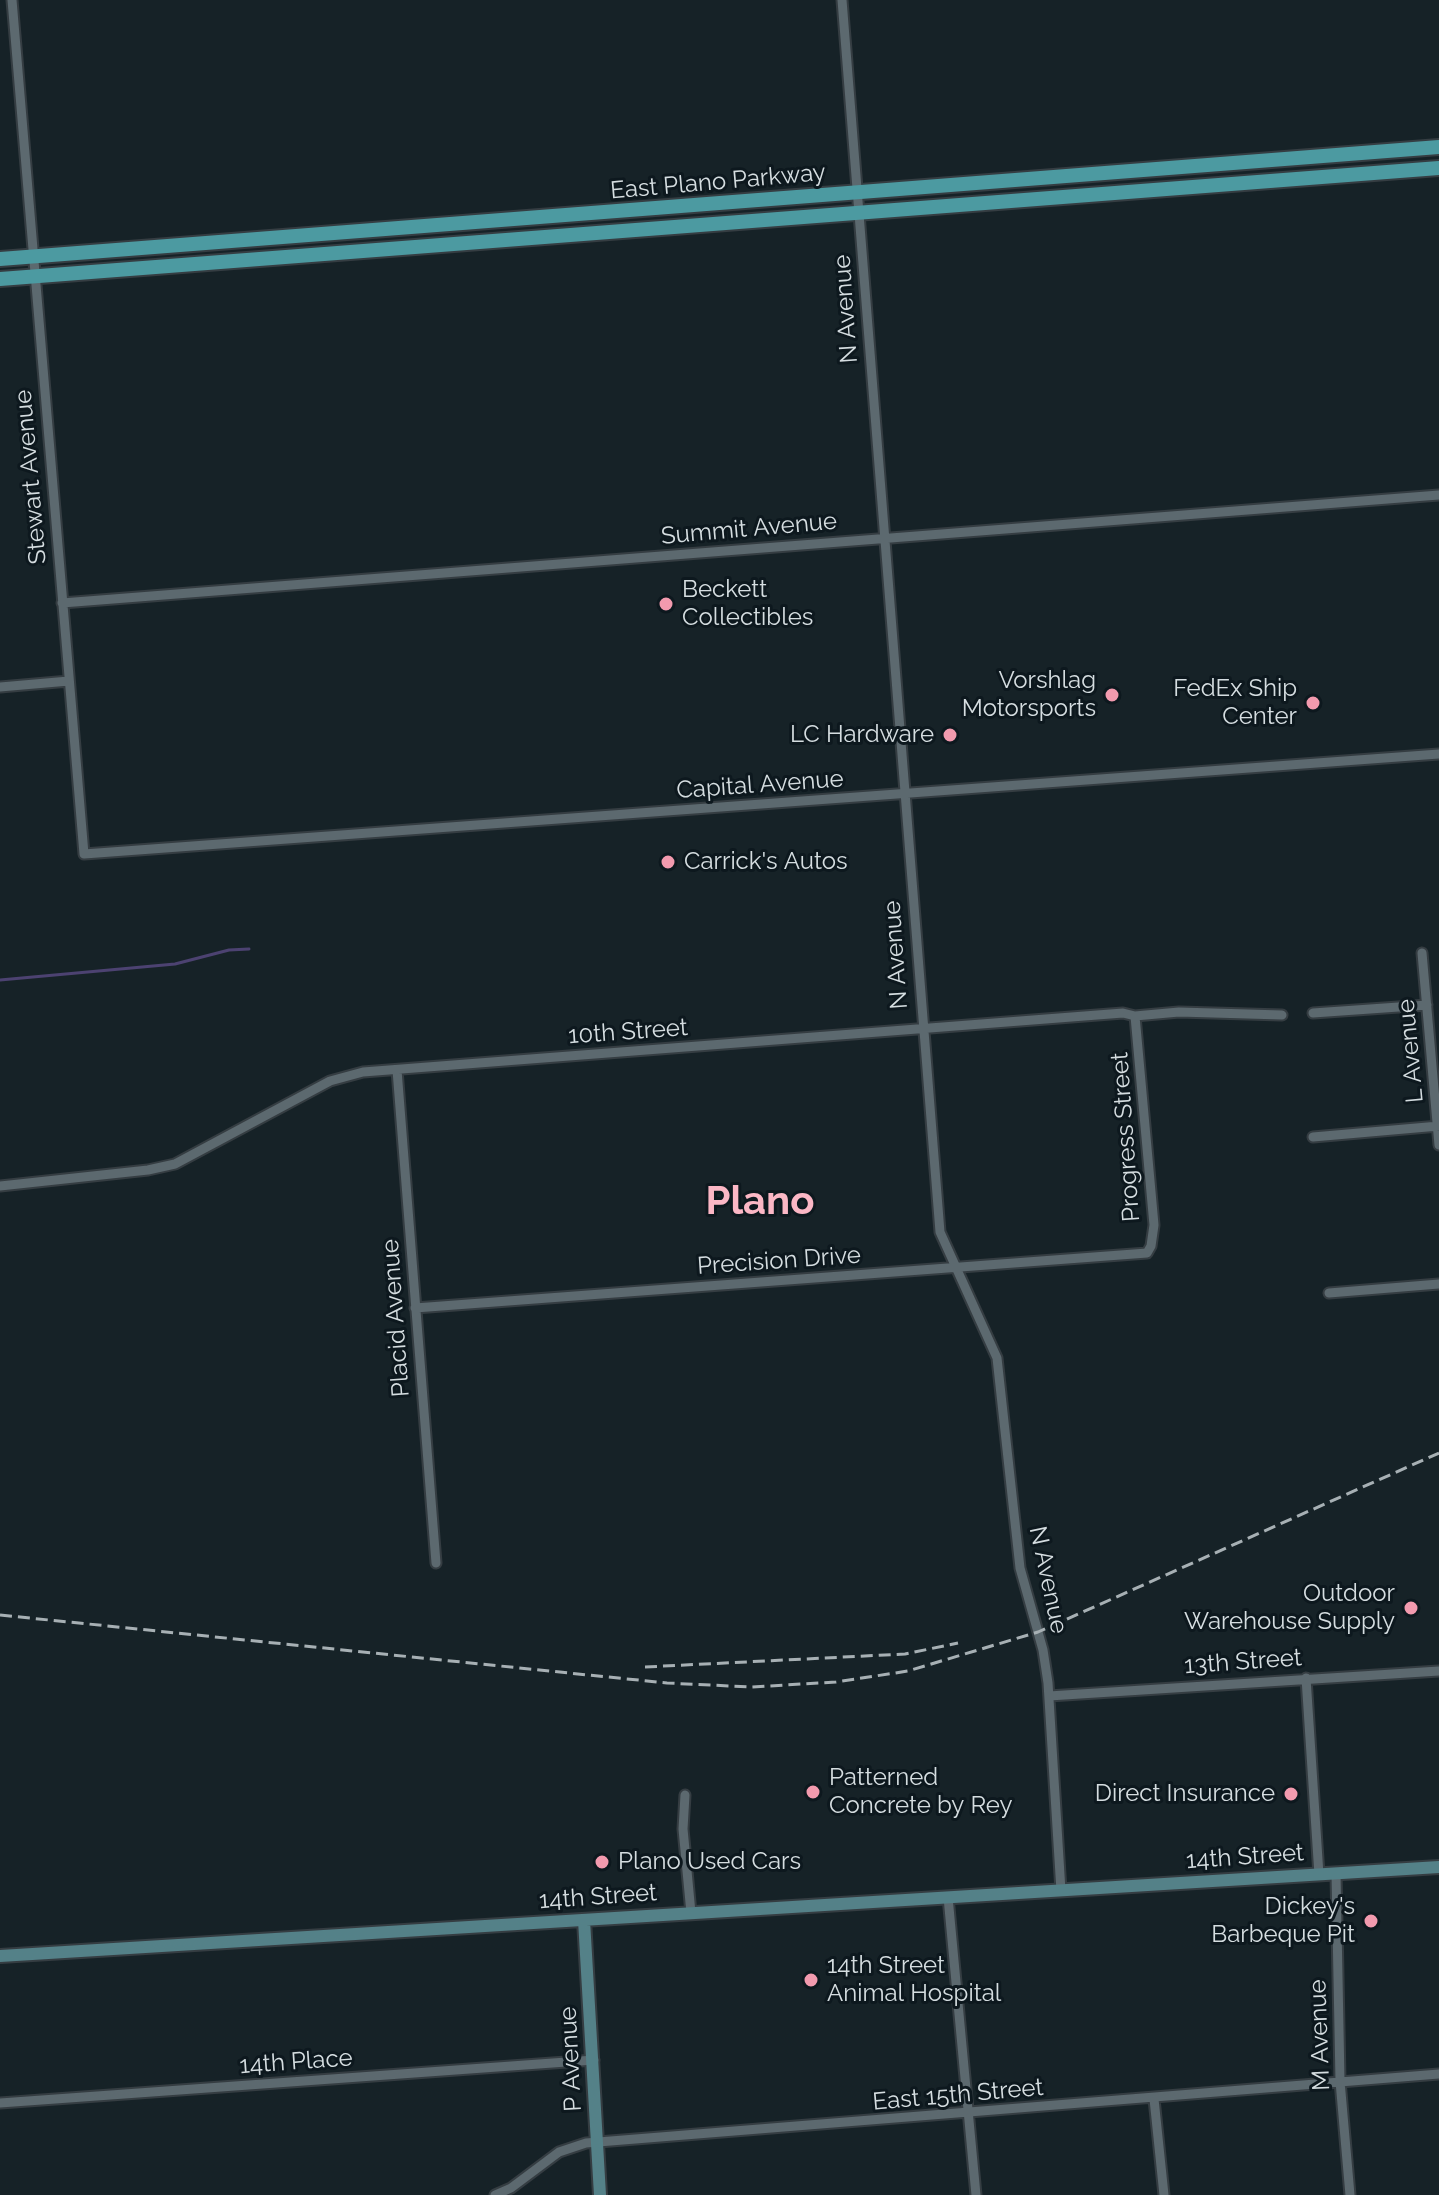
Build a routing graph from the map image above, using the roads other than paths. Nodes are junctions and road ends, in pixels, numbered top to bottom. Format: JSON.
{"nodes":[{"id":1,"x":12,"y":0,"type":"edge"},
{"id":2,"x":842,"y":0,"type":"edge"},
{"id":3,"x":1439,"y":147,"type":"edge"},
{"id":4,"x":1415,"y":149,"type":"junction"},
{"id":5,"x":1294,"y":159,"type":"junction"},
{"id":6,"x":1196,"y":166,"type":"junction"},
{"id":7,"x":1439,"y":168,"type":"edge"},
{"id":8,"x":1407,"y":170,"type":"junction"},
{"id":9,"x":1021,"y":179,"type":"junction"},
{"id":10,"x":1307,"y":179,"type":"junction"},
{"id":11,"x":1197,"y":187,"type":"junction"},
{"id":12,"x":857,"y":193,"type":"junction"},
{"id":13,"x":1023,"y":200,"type":"junction"},
{"id":14,"x":703,"y":206,"type":"junction"},
{"id":15,"x":632,"y":211,"type":"junction"},
{"id":16,"x":859,"y":212,"type":"junction"},
{"id":17,"x":492,"y":223,"type":"junction"},
{"id":18,"x":705,"y":225,"type":"junction"},
{"id":19,"x":633,"y":231,"type":"junction"},
{"id":20,"x":312,"y":235,"type":"junction"},
{"id":21,"x":493,"y":242,"type":"junction"},
{"id":22,"x":31,"y":257,"type":"junction"},
{"id":23,"x":313,"y":257,"type":"junction"},
{"id":24,"x":0,"y":259,"type":"edge"},
{"id":25,"x":33,"y":277,"type":"junction"},
{"id":26,"x":0,"y":279,"type":"edge"},
{"id":27,"x":1439,"y":495,"type":"edge"},
{"id":28,"x":885,"y":538,"type":"junction"},
{"id":29,"x":62,"y":603,"type":"junction"},
{"id":30,"x":69,"y":681,"type":"junction"},
{"id":31,"x":0,"y":687,"type":"edge"},
{"id":32,"x":1439,"y":754,"type":"edge"},
{"id":33,"x":904,"y":794,"type":"junction"},
{"id":34,"x":84,"y":854,"type":"joint"},
{"id":35,"x":1422,"y":953,"type":"dead end"},
{"id":36,"x":1427,"y":1005,"type":"junction"},
{"id":37,"x":1313,"y":1013,"type":"dead end"},
{"id":38,"x":1282,"y":1015,"type":"dead end"},
{"id":39,"x":1135,"y":1016,"type":"junction"},
{"id":40,"x":1434,"y":1023,"type":"edge"},
{"id":41,"x":922,"y":1030,"type":"junction"},
{"id":42,"x":397,"y":1070,"type":"junction"},
{"id":43,"x":1438,"y":1126,"type":"edge"},
{"id":44,"x":1313,"y":1137,"type":"dead end"},
{"id":45,"x":1439,"y":1145,"type":"edge"},
{"id":46,"x":0,"y":1186,"type":"edge"},
{"id":47,"x":1147,"y":1253,"type":"joint"},
{"id":48,"x":953,"y":1268,"type":"junction"},
{"id":49,"x":1439,"y":1284,"type":"edge"},
{"id":50,"x":1329,"y":1293,"type":"dead end"},
{"id":51,"x":415,"y":1308,"type":"junction"},
{"id":52,"x":436,"y":1563,"type":"dead end"},
{"id":53,"x":1439,"y":1671,"type":"edge"},
{"id":54,"x":1306,"y":1678,"type":"junction"},
{"id":55,"x":1049,"y":1696,"type":"junction"},
{"id":56,"x":685,"y":1795,"type":"dead end"},
{"id":57,"x":1439,"y":1867,"type":"edge"},
{"id":58,"x":1336,"y":1874,"type":"junction"},
{"id":59,"x":1319,"y":1875,"type":"junction"},
{"id":60,"x":1061,"y":1891,"type":"junction"},
{"id":61,"x":948,"y":1897,"type":"junction"},
{"id":62,"x":691,"y":1913,"type":"junction"},
{"id":63,"x":584,"y":1920,"type":"junction"},
{"id":64,"x":0,"y":1956,"type":"edge"},
{"id":65,"x":594,"y":2060,"type":"junction"},
{"id":66,"x":1439,"y":2074,"type":"edge"},
{"id":67,"x":1340,"y":2081,"type":"junction"},
{"id":68,"x":1154,"y":2099,"type":"junction"},
{"id":69,"x":0,"y":2103,"type":"edge"},
{"id":70,"x":969,"y":2114,"type":"junction"},
{"id":71,"x":597,"y":2144,"type":"junction"},
{"id":72,"x":495,"y":2195,"type":"edge"},
{"id":73,"x":600,"y":2195,"type":"edge"},
{"id":74,"x":976,"y":2195,"type":"edge"},
{"id":75,"x":1164,"y":2195,"type":"edge"},
{"id":76,"x":1350,"y":2195,"type":"edge"}],
"edges":[{"from":1,"to":22,"type":"street","name":"Stewart Avenue"},
{"from":2,"to":12,"type":"street","name":"N Avenue"},
{"from":3,"to":4,"type":"main road","name":"East Plano Parkway"},
{"from":4,"to":5,"type":"main road","name":"East Plano Parkway"},
{"from":4,"to":8,"type":"main road"},
{"from":5,"to":6,"type":"main road","name":"East Plano Parkway"},
{"from":5,"to":10,"type":"main road"},
{"from":6,"to":9,"type":"main road","name":"East Plano Parkway"},
{"from":6,"to":11,"type":"main road"},
{"from":7,"to":8,"type":"main road","name":"East Plano Parkway"},
{"from":8,"to":10,"type":"main road","name":"East Plano Parkway"},
{"from":9,"to":12,"type":"main road","name":"East Plano Parkway"},
{"from":9,"to":13,"type":"main road"},
{"from":10,"to":11,"type":"main road","name":"East Plano Parkway"},
{"from":11,"to":13,"type":"main road","name":"East Plano Parkway"},
{"from":12,"to":14,"type":"main road","name":"East Plano Parkway"},
{"from":12,"to":16,"type":"street","name":"N Avenue"},
{"from":13,"to":16,"type":"main road","name":"East Plano Parkway"},
{"from":14,"to":15,"type":"main road","name":"East Plano Parkway"},
{"from":14,"to":18,"type":"main road"},
{"from":15,"to":17,"type":"main road","name":"East Plano Parkway"},
{"from":15,"to":19,"type":"main road"},
{"from":16,"to":18,"type":"main road","name":"East Plano Parkway"},
{"from":16,"to":28,"type":"street","name":"N Avenue"},
{"from":17,"to":20,"type":"main road","name":"East Plano Parkway"},
{"from":17,"to":21,"type":"main road"},
{"from":18,"to":19,"type":"main road","name":"East Plano Parkway"},
{"from":19,"to":21,"type":"main road","name":"East Plano Parkway"},
{"from":20,"to":22,"type":"main road","name":"East Plano Parkway"},
{"from":20,"to":23,"type":"main road"},
{"from":21,"to":23,"type":"main road","name":"East Plano Parkway"},
{"from":22,"to":24,"type":"main road","name":"East Plano Parkway"},
{"from":22,"to":25,"type":"street","name":"Stewart Avenue"},
{"from":23,"to":25,"type":"main road","name":"East Plano Parkway"},
{"from":25,"to":26,"type":"main road","name":"East Plano Parkway"},
{"from":25,"to":29,"type":"street","name":"Stewart Avenue"},
{"from":27,"to":28,"type":"street","name":"Summit Avenue"},
{"from":28,"to":29,"type":"street","name":"Summit Avenue"},
{"from":28,"to":33,"type":"street","name":"N Avenue"},
{"from":29,"to":30,"type":"street","name":"Stewart Avenue"},
{"from":30,"to":31,"type":"street"},
{"from":30,"to":34,"type":"street","name":"Stewart Avenue"},
{"from":32,"to":33,"type":"street","name":"Capital Avenue"},
{"from":33,"to":34,"type":"street","name":"Capital Avenue"},
{"from":33,"to":41,"type":"street","name":"N Avenue"},
{"from":35,"to":36,"type":"street","name":"L Avenue"},
{"from":36,"to":37,"type":"street"},
{"from":36,"to":40,"type":"street","name":"L Avenue"},
{"from":38,"to":39,"type":"street","name":"10th Street"},
{"from":39,"to":41,"type":"street","name":"10th Street"},
{"from":39,"to":47,"type":"street","name":"Progress Street"},
{"from":40,"to":43,"type":"street","name":"L Avenue"},
{"from":41,"to":42,"type":"street","name":"10th Street"},
{"from":41,"to":48,"type":"street","name":"N Avenue"},
{"from":42,"to":46,"type":"street","name":"10th Street"},
{"from":42,"to":51,"type":"street","name":"Placid Avenue"},
{"from":43,"to":44,"type":"street"},
{"from":43,"to":45,"type":"street","name":"L Avenue"},
{"from":47,"to":48,"type":"street","name":"Precision Drive"},
{"from":48,"to":51,"type":"street","name":"Precision Drive"},
{"from":48,"to":55,"type":"street","name":"N Avenue"},
{"from":49,"to":50,"type":"street"},
{"from":51,"to":52,"type":"street","name":"Placid Avenue"},
{"from":53,"to":54,"type":"street","name":"13th Street"},
{"from":54,"to":55,"type":"street","name":"13th Street"},
{"from":54,"to":59,"type":"street"},
{"from":55,"to":60,"type":"street","name":"N Avenue"},
{"from":56,"to":62,"type":"street"},
{"from":57,"to":58,"type":"main road","name":"14th Street"},
{"from":58,"to":59,"type":"main road","name":"14th Street"},
{"from":58,"to":67,"type":"street","name":"M Avenue"},
{"from":59,"to":60,"type":"main road","name":"14th Street"},
{"from":60,"to":61,"type":"main road","name":"14th Street"},
{"from":61,"to":62,"type":"main road","name":"14th Street"},
{"from":61,"to":70,"type":"street"},
{"from":62,"to":63,"type":"main road","name":"14th Street"},
{"from":63,"to":64,"type":"main road","name":"14th Street"},
{"from":63,"to":65,"type":"main road","name":"P Avenue"},
{"from":65,"to":69,"type":"street","name":"14th Place"},
{"from":65,"to":71,"type":"main road","name":"P Avenue"},
{"from":66,"to":67,"type":"street","name":"East 15th Street"},
{"from":67,"to":68,"type":"street","name":"East 15th Street"},
{"from":67,"to":76,"type":"street","name":"M Avenue"},
{"from":68,"to":70,"type":"street","name":"East 15th Street"},
{"from":68,"to":75,"type":"street"},
{"from":70,"to":71,"type":"street","name":"East 15th Street"},
{"from":70,"to":74,"type":"street"},
{"from":71,"to":72,"type":"street","name":"East 15th Street"},
{"from":71,"to":73,"type":"main road","name":"P Avenue"}]}
